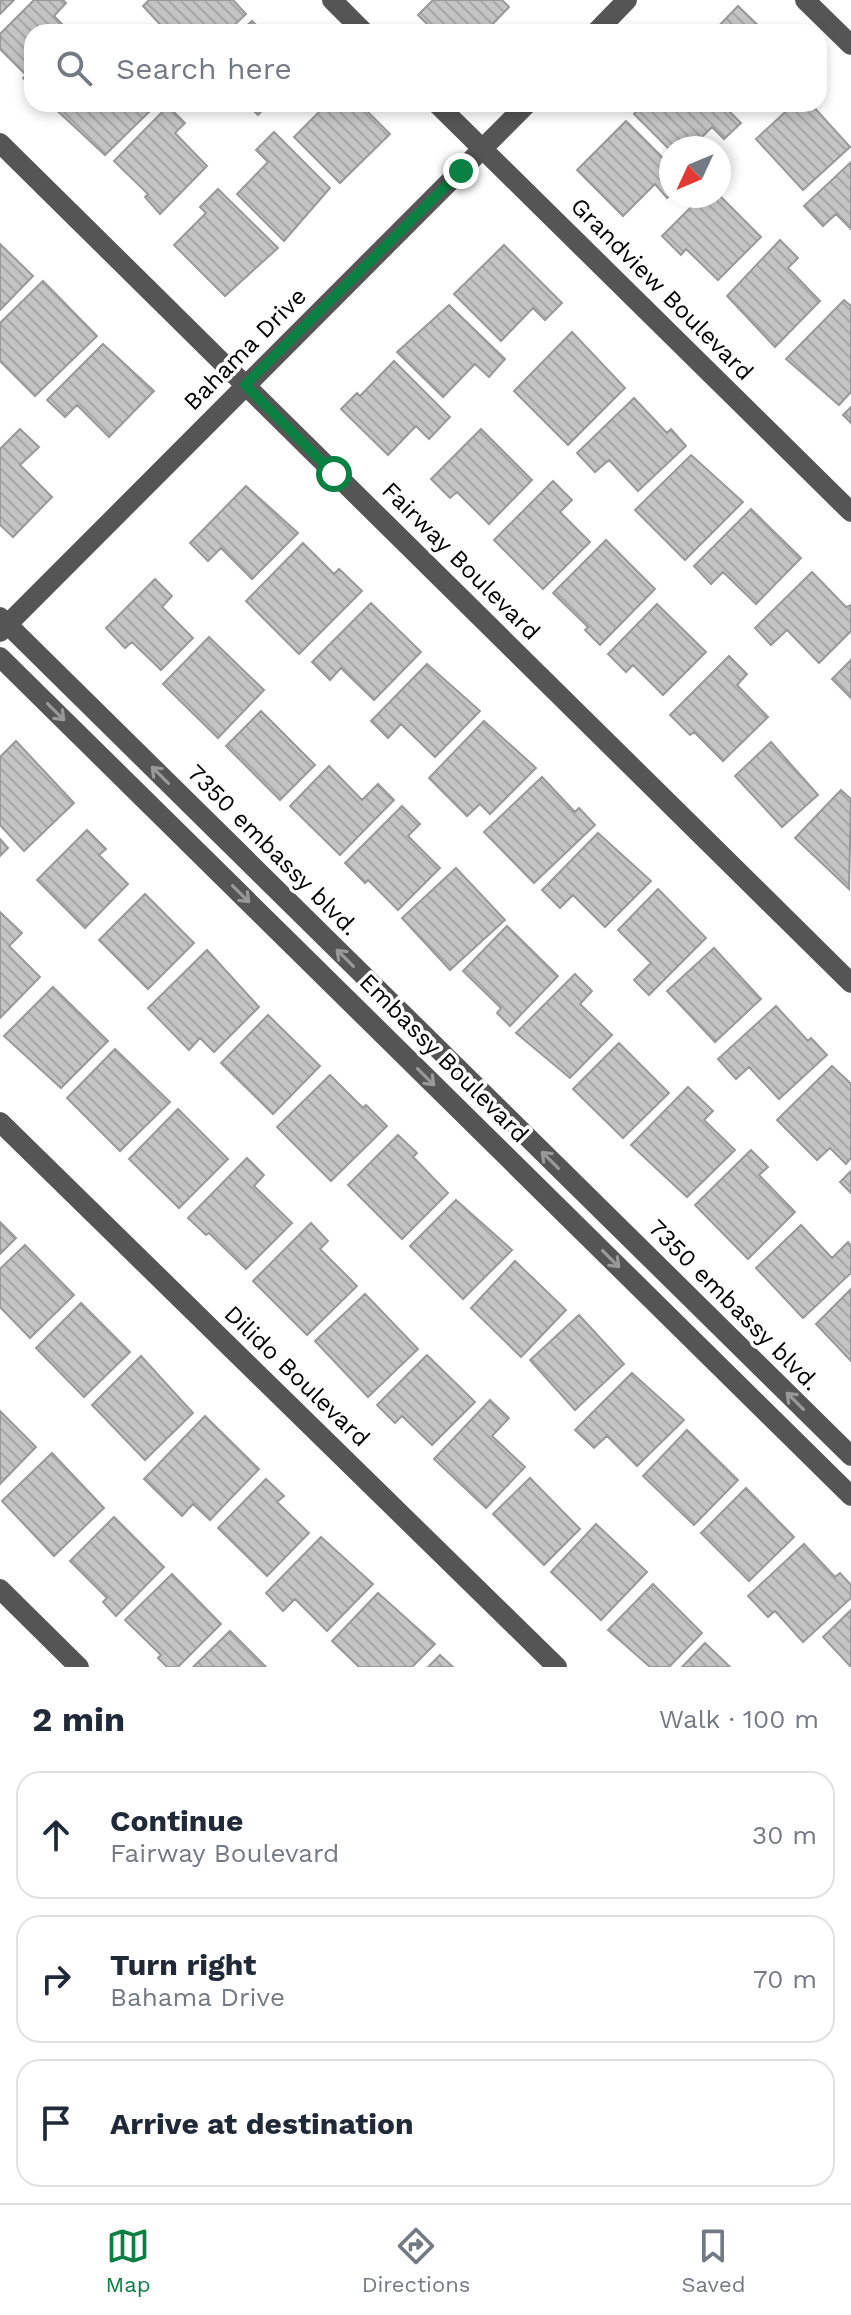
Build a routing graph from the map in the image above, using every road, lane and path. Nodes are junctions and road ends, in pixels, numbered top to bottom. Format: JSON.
{"nodes":[{"id":1,"x":332,"y":0,"type":"edge"},
{"id":2,"x":627,"y":0,"type":"edge"},
{"id":3,"x":805,"y":0,"type":"edge"},
{"id":4,"x":356,"y":24,"type":"edge"},
{"id":5,"x":604,"y":24,"type":"edge"},
{"id":6,"x":851,"y":45,"type":"edge"},
{"id":7,"x":445,"y":112,"type":"edge"},
{"id":8,"x":519,"y":112,"type":"edge"},
{"id":9,"x":0,"y":143,"type":"edge"},
{"id":10,"x":483,"y":150,"type":"junction"},
{"id":11,"x":245,"y":385,"type":"junction"},
{"id":12,"x":851,"y":512,"type":"edge"},
{"id":13,"x":2,"y":625,"type":"edge"},
{"id":14,"x":0,"y":657,"type":"edge"},
{"id":15,"x":851,"y":983,"type":"edge"},
{"id":16,"x":0,"y":1122,"type":"edge"},
{"id":17,"x":851,"y":1456,"type":"edge"},
{"id":18,"x":851,"y":1496,"type":"edge"},
{"id":19,"x":0,"y":1589,"type":"edge"},
{"id":20,"x":79,"y":1667,"type":"edge"},
{"id":21,"x":557,"y":1667,"type":"edge"}],
"edges":[{"from":1,"to":4,"type":"street"},
{"from":2,"to":5,"type":"street"},
{"from":3,"to":6,"type":"street"},
{"from":7,"to":10,"type":"street","name":"Grandview Boulevard"},
{"from":8,"to":10,"type":"street","name":"Bahama Drive"},
{"from":9,"to":11,"type":"street","name":"Fairway Boulevard"},
{"from":10,"to":11,"type":"street","name":"Bahama Drive"},
{"from":10,"to":12,"type":"street","name":"Grandview Boulevard"},
{"from":11,"to":13,"type":"street","name":"Bahama Drive"},
{"from":11,"to":15,"type":"street","name":"Fairway Boulevard"},
{"from":17,"to":13,"type":"street","name":"7350 embassy blvd.","one_way":true},
{"from":14,"to":18,"type":"street","name":"Embassy Boulevard","one_way":true},
{"from":16,"to":21,"type":"street","name":"Dilido Boulevard"},
{"from":19,"to":20,"type":"street"}]}
